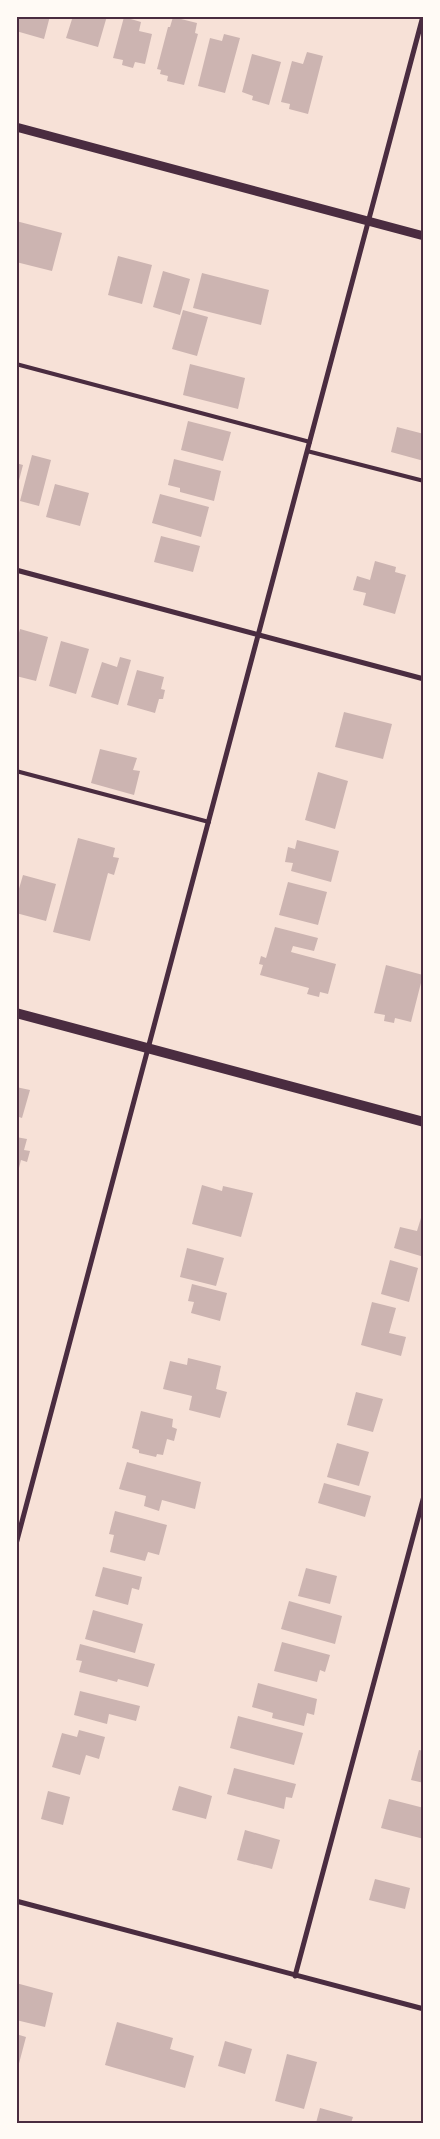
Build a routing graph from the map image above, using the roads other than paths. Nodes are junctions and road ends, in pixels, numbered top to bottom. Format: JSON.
{"nodes":[{"id":1,"x":423,"y":16,"type":"edge"},
{"id":2,"x":16,"y":127,"type":"edge"},
{"id":3,"x":368,"y":221,"type":"junction"},
{"id":4,"x":424,"y":236,"type":"edge"},
{"id":5,"x":16,"y":364,"type":"edge"},
{"id":6,"x":310,"y":442,"type":"junction"},
{"id":7,"x":307,"y":451,"type":"junction"},
{"id":8,"x":424,"y":481,"type":"edge"},
{"id":9,"x":16,"y":570,"type":"edge"},
{"id":10,"x":258,"y":634,"type":"junction"},
{"id":11,"x":424,"y":679,"type":"edge"},
{"id":12,"x":16,"y":771,"type":"edge"},
{"id":13,"x":209,"y":822,"type":"junction"},
{"id":14,"x":16,"y":1013,"type":"edge"},
{"id":15,"x":148,"y":1048,"type":"junction"},
{"id":16,"x":424,"y":1122,"type":"edge"},
{"id":17,"x":424,"y":1496,"type":"edge"},
{"id":18,"x":16,"y":1544,"type":"edge"},
{"id":19,"x":16,"y":1901,"type":"edge"},
{"id":20,"x":295,"y":1976,"type":"junction"},
{"id":21,"x":424,"y":2009,"type":"edge"}],
"edges":[{"from":1,"to":3,"type":"street"},
{"from":2,"to":3,"type":"street"},
{"from":3,"to":4,"type":"street"},
{"from":3,"to":6,"type":"street"},
{"from":5,"to":6,"type":"lane"},
{"from":6,"to":7,"type":"street"},
{"from":7,"to":8,"type":"lane"},
{"from":7,"to":10,"type":"street"},
{"from":9,"to":10,"type":"street"},
{"from":10,"to":11,"type":"street"},
{"from":10,"to":13,"type":"street"},
{"from":12,"to":13,"type":"lane"},
{"from":13,"to":15,"type":"street"},
{"from":14,"to":15,"type":"main road"},
{"from":15,"to":16,"type":"main road"},
{"from":15,"to":18,"type":"street"},
{"from":17,"to":20,"type":"street"},
{"from":19,"to":20,"type":"street"},
{"from":20,"to":21,"type":"street"}]}
